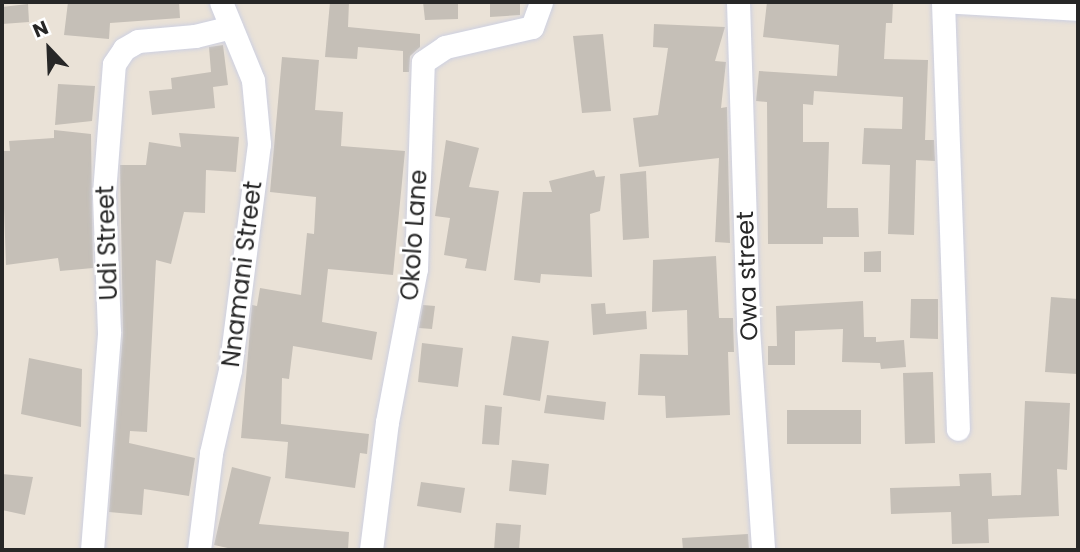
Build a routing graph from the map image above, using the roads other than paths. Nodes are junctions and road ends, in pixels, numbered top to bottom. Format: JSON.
{"nodes":[{"id":1,"x":221,"y":2,"type":"edge"},
{"id":2,"x":541,"y":2,"type":"edge"},
{"id":3,"x":738,"y":2,"type":"edge"},
{"id":4,"x":943,"y":2,"type":"edge"},
{"id":5,"x":957,"y":2,"type":"edge"},
{"id":6,"x":1078,"y":9,"type":"edge"},
{"id":7,"x":231,"y":27,"type":"junction"},
{"id":8,"x":958,"y":429,"type":"dead end"},
{"id":9,"x":92,"y":550,"type":"edge"},
{"id":10,"x":199,"y":550,"type":"edge"},
{"id":11,"x":371,"y":550,"type":"edge"},
{"id":12,"x":763,"y":550,"type":"edge"}],
"edges":[{"from":1,"to":7,"type":"street","name":"Nnamani Street"},
{"from":2,"to":11,"type":"street","name":"Okolo Lane"},
{"from":3,"to":12,"type":"street","name":"Owa street"},
{"from":4,"to":8,"type":"street"},
{"from":5,"to":6,"type":"street"},
{"from":7,"to":9,"type":"street","name":"Udi Street"},
{"from":7,"to":10,"type":"street","name":"Nnamani Street"}]}
